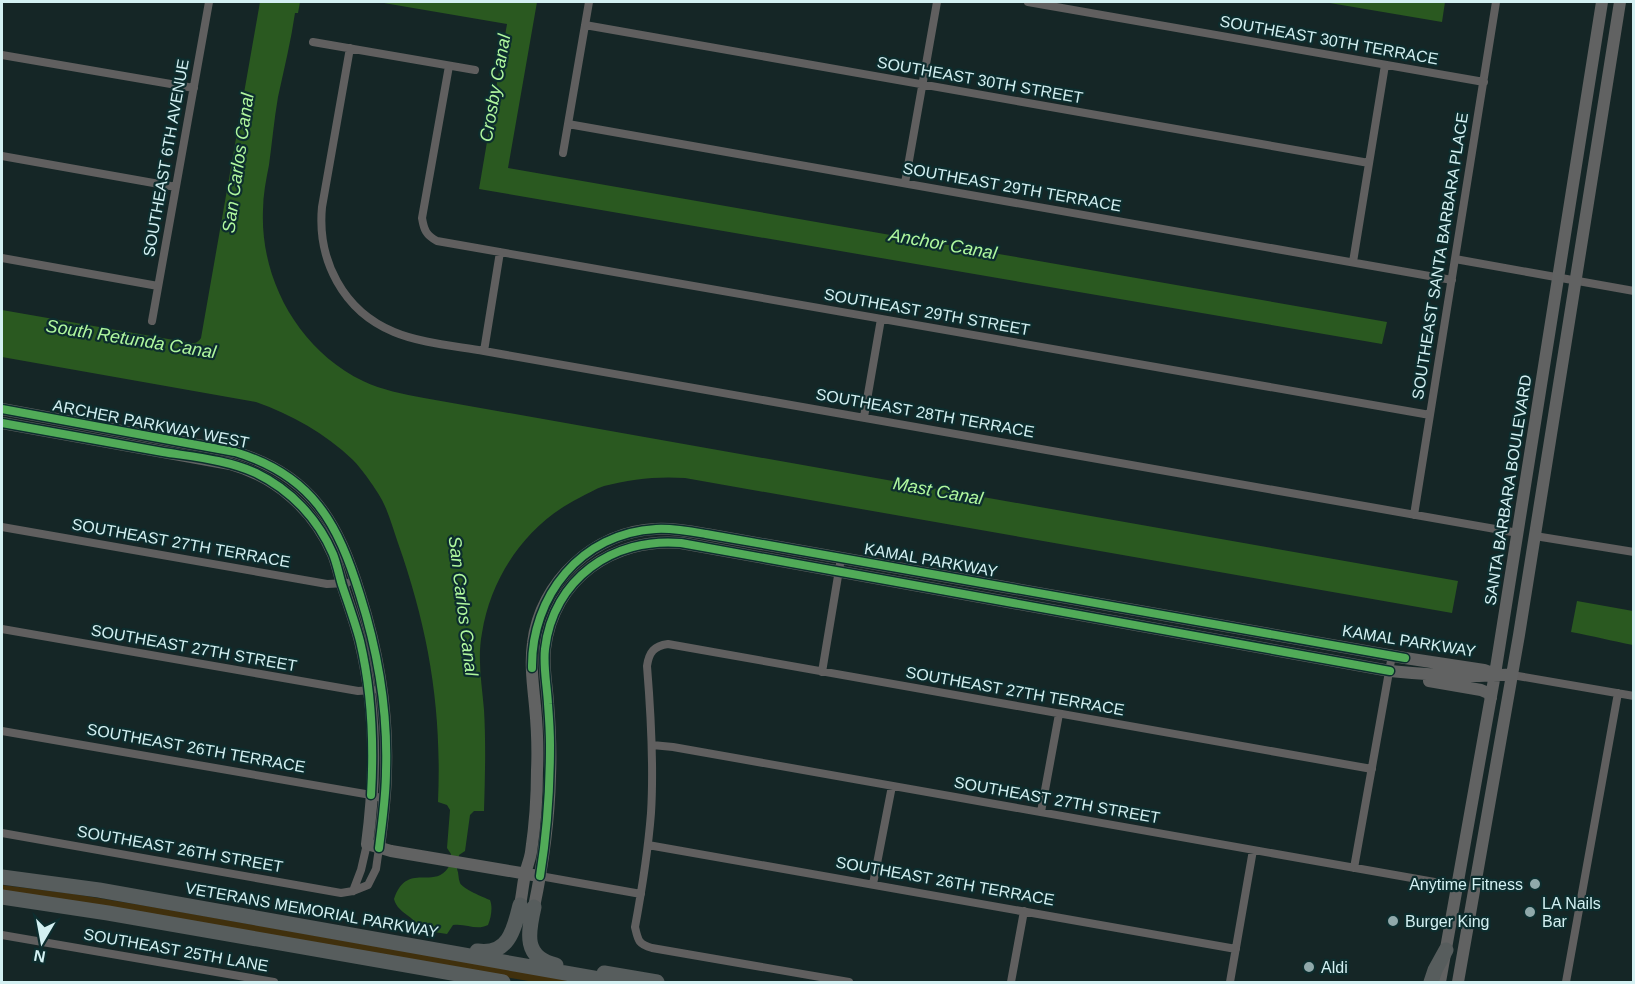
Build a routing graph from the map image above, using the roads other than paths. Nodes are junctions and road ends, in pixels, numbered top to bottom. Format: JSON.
{"nodes":[{"id":1,"x":209,"y":2,"type":"edge"},
{"id":2,"x":589,"y":2,"type":"edge"},
{"id":3,"x":937,"y":2,"type":"edge"},
{"id":4,"x":1028,"y":2,"type":"edge"},
{"id":5,"x":1496,"y":2,"type":"edge"},
{"id":6,"x":1602,"y":2,"type":"edge"},
{"id":7,"x":1620,"y":2,"type":"edge"},
{"id":8,"x":585,"y":25,"type":"junction"},
{"id":9,"x":313,"y":42,"type":"dead end"},
{"id":10,"x":350,"y":48,"type":"junction"},
{"id":11,"x":2,"y":55,"type":"edge"},
{"id":12,"x":1385,"y":65,"type":"junction"},
{"id":13,"x":449,"y":66,"type":"junction"},
{"id":14,"x":475,"y":70,"type":"dead end"},
{"id":15,"x":1484,"y":82,"type":"junction"},
{"id":16,"x":922,"y":85,"type":"junction"},
{"id":17,"x":194,"y":88,"type":"junction"},
{"id":18,"x":568,"y":124,"type":"junction"},
{"id":19,"x":563,"y":153,"type":"dead end"},
{"id":20,"x":2,"y":156,"type":"edge"},
{"id":21,"x":1369,"y":163,"type":"junction"},
{"id":22,"x":904,"y":183,"type":"junction"},
{"id":23,"x":176,"y":187,"type":"junction"},
{"id":24,"x":500,"y":252,"type":"junction"},
{"id":25,"x":2,"y":258,"type":"edge"},
{"id":26,"x":1455,"y":259,"type":"junction"},
{"id":27,"x":1353,"y":262,"type":"junction"},
{"id":28,"x":1558,"y":277,"type":"junction"},
{"id":29,"x":1452,"y":280,"type":"junction"},
{"id":30,"x":1576,"y":280,"type":"junction"},
{"id":31,"x":158,"y":286,"type":"junction"},
{"id":32,"x":1634,"y":291,"type":"edge"},
{"id":33,"x":881,"y":319,"type":"junction"},
{"id":34,"x":152,"y":321,"type":"dead end"},
{"id":35,"x":484,"y":351,"type":"junction"},
{"id":36,"x":2,"y":410,"type":"edge"},
{"id":37,"x":1430,"y":415,"type":"junction"},
{"id":38,"x":864,"y":417,"type":"junction"},
{"id":39,"x":2,"y":423,"type":"edge"},
{"id":40,"x":1414,"y":514,"type":"junction"},
{"id":41,"x":2,"y":527,"type":"edge"},
{"id":42,"x":1518,"y":533,"type":"junction"},
{"id":43,"x":1535,"y":536,"type":"junction"},
{"id":44,"x":1634,"y":552,"type":"edge"},
{"id":45,"x":841,"y":558,"type":"junction"},
{"id":46,"x":839,"y":571,"type":"junction"},
{"id":47,"x":356,"y":582,"type":"junction"},
{"id":48,"x":342,"y":584,"type":"junction"},
{"id":49,"x":2,"y":629,"type":"edge"},
{"id":50,"x":1392,"y":655,"type":"junction"},
{"id":51,"x":1390,"y":670,"type":"junction"},
{"id":52,"x":822,"y":672,"type":"junction"},
{"id":53,"x":1495,"y":674,"type":"junction"},
{"id":54,"x":1512,"y":675,"type":"junction"},
{"id":55,"x":382,"y":688,"type":"junction"},
{"id":56,"x":369,"y":691,"type":"junction"},
{"id":57,"x":1618,"y":693,"type":"junction"},
{"id":58,"x":1634,"y":696,"type":"edge"},
{"id":59,"x":1491,"y":698,"type":"junction"},
{"id":60,"x":1059,"y":714,"type":"junction"},
{"id":61,"x":2,"y":731,"type":"edge"},
{"id":62,"x":652,"y":745,"type":"junction"},
{"id":63,"x":1372,"y":769,"type":"junction"},
{"id":64,"x":892,"y":786,"type":"junction"},
{"id":65,"x":371,"y":795,"type":"junction"},
{"id":66,"x":384,"y":799,"type":"junction"},
{"id":67,"x":1041,"y":812,"type":"junction"},
{"id":68,"x":2,"y":833,"type":"edge"},
{"id":69,"x":366,"y":844,"type":"junction"},
{"id":70,"x":648,"y":845,"type":"junction"},
{"id":71,"x":379,"y":848,"type":"junction"},
{"id":72,"x":1253,"y":850,"type":"junction"},
{"id":73,"x":1354,"y":868,"type":"junction"},
{"id":74,"x":525,"y":873,"type":"junction"},
{"id":75,"x":540,"y":876,"type":"junction"},
{"id":76,"x":2,"y":877,"type":"edge"},
{"id":77,"x":873,"y":884,"type":"junction"},
{"id":78,"x":1457,"y":886,"type":"junction"},
{"id":79,"x":354,"y":891,"type":"junction"},
{"id":80,"x":641,"y":894,"type":"junction"},
{"id":81,"x":2,"y":897,"type":"edge"},
{"id":82,"x":527,"y":906,"type":"junction"},
{"id":83,"x":1024,"y":911,"type":"junction"},
{"id":84,"x":245,"y":917,"type":"junction"},
{"id":85,"x":2,"y":935,"type":"edge"},
{"id":86,"x":1236,"y":949,"type":"junction"},
{"id":87,"x":1446,"y":950,"type":"junction"},
{"id":88,"x":274,"y":982,"type":"edge"},
{"id":89,"x":503,"y":982,"type":"edge"},
{"id":90,"x":616,"y":982,"type":"edge"},
{"id":91,"x":657,"y":982,"type":"edge"},
{"id":92,"x":849,"y":982,"type":"edge"},
{"id":93,"x":1011,"y":982,"type":"edge"},
{"id":94,"x":1230,"y":982,"type":"edge"},
{"id":95,"x":1431,"y":982,"type":"edge"},
{"id":96,"x":1440,"y":982,"type":"edge"},
{"id":97,"x":1458,"y":982,"type":"edge"},
{"id":98,"x":1566,"y":982,"type":"edge"}],
"edges":[{"from":1,"to":17,"type":"street","name":"SOUTHEAST 6TH AVENUE"},
{"from":2,"to":8,"type":"street"},
{"from":3,"to":16,"type":"street"},
{"from":4,"to":12,"type":"street","name":"SOUTHEAST 30TH TERRACE"},
{"from":5,"to":15,"type":"street","name":"SOUTHEAST SANTA BARBARA PLACE"},
{"from":6,"to":28,"type":"street","name":"SANTA BARBARA BOULEVARD"},
{"from":7,"to":30,"type":"street","name":"SANTA BARBARA BOULEVARD"},
{"from":8,"to":16,"type":"street","name":"SOUTHEAST 30TH STREET"},
{"from":8,"to":18,"type":"street"},
{"from":9,"to":10,"type":"street"},
{"from":10,"to":13,"type":"street"},
{"from":10,"to":35,"type":"street","name":"SOUTHEAST 28TH TERRACE"},
{"from":11,"to":17,"type":"street"},
{"from":12,"to":15,"type":"street","name":"SOUTHEAST 30TH TERRACE"},
{"from":12,"to":21,"type":"street"},
{"from":13,"to":14,"type":"street"},
{"from":13,"to":24,"type":"street","name":"SOUTHEAST 29TH STREET"},
{"from":15,"to":26,"type":"street","name":"SOUTHEAST SANTA BARBARA PLACE"},
{"from":16,"to":21,"type":"street","name":"SOUTHEAST 30TH STREET"},
{"from":16,"to":22,"type":"street"},
{"from":17,"to":23,"type":"street","name":"SOUTHEAST 6TH AVENUE"},
{"from":18,"to":19,"type":"street"},
{"from":18,"to":22,"type":"street","name":"SOUTHEAST 29TH TERRACE"},
{"from":20,"to":23,"type":"street"},
{"from":21,"to":27,"type":"street"},
{"from":22,"to":27,"type":"street","name":"SOUTHEAST 29TH TERRACE"},
{"from":23,"to":31,"type":"street","name":"SOUTHEAST 6TH AVENUE"},
{"from":24,"to":33,"type":"street","name":"SOUTHEAST 29TH STREET"},
{"from":24,"to":35,"type":"street"},
{"from":25,"to":31,"type":"street"},
{"from":26,"to":28,"type":"street"},
{"from":26,"to":29,"type":"street","name":"SOUTHEAST SANTA BARBARA PLACE"},
{"from":27,"to":29,"type":"street","name":"SOUTHEAST 29TH TERRACE"},
{"from":28,"to":30,"type":"street"},
{"from":28,"to":42,"type":"street","name":"SANTA BARBARA BOULEVARD"},
{"from":29,"to":37,"type":"street","name":"SOUTHEAST SANTA BARBARA PLACE"},
{"from":30,"to":32,"type":"street"},
{"from":30,"to":43,"type":"street","name":"SANTA BARBARA BOULEVARD"},
{"from":31,"to":34,"type":"street","name":"SOUTHEAST 6TH AVENUE"},
{"from":33,"to":37,"type":"street","name":"SOUTHEAST 29TH STREET"},
{"from":33,"to":38,"type":"street"},
{"from":35,"to":38,"type":"street","name":"SOUTHEAST 28TH TERRACE"},
{"from":36,"to":47,"type":"street","name":"ARCHER PARKWAY WEST"},
{"from":37,"to":40,"type":"street","name":"SOUTHEAST SANTA BARBARA PLACE"},
{"from":38,"to":40,"type":"street","name":"SOUTHEAST 28TH TERRACE"},
{"from":39,"to":48,"type":"street","name":"ARCHER PARKWAY WEST"},
{"from":40,"to":42,"type":"street","name":"SOUTHEAST 28TH TERRACE"},
{"from":41,"to":48,"type":"street","name":"SOUTHEAST 27TH TERRACE"},
{"from":42,"to":53,"type":"street","name":"SANTA BARBARA BOULEVARD"},
{"from":43,"to":44,"type":"street"},
{"from":43,"to":54,"type":"street","name":"SANTA BARBARA BOULEVARD"},
{"from":45,"to":46,"type":"street"},
{"from":45,"to":50,"type":"street","name":"KAMAL PARKWAY"},
{"from":45,"to":74,"type":"street","name":"KAMAL PARKWAY"},
{"from":46,"to":51,"type":"street","name":"KAMAL PARKWAY"},
{"from":46,"to":52,"type":"street"},
{"from":46,"to":75,"type":"street","name":"KAMAL PARKWAY"},
{"from":47,"to":48,"type":"street","name":"SOUTHEAST 27TH TERRACE"},
{"from":47,"to":55,"type":"street","name":"ARCHER PARKWAY WEST"},
{"from":48,"to":56,"type":"street","name":"ARCHER PARKWAY WEST"},
{"from":49,"to":56,"type":"street","name":"SOUTHEAST 27TH STREET"},
{"from":50,"to":51,"type":"street"},
{"from":50,"to":53,"type":"street","name":"KAMAL PARKWAY"},
{"from":51,"to":53,"type":"street","name":"KAMAL PARKWAY"},
{"from":51,"to":59,"type":"street"},
{"from":51,"to":63,"type":"street"},
{"from":52,"to":60,"type":"street","name":"SOUTHEAST 27TH TERRACE"},
{"from":52,"to":62,"type":"street","name":"SOUTHEAST 27TH TERRACE"},
{"from":53,"to":54,"type":"street","name":"KAMAL PARKWAY"},
{"from":53,"to":59,"type":"street","name":"SANTA BARBARA BOULEVARD"},
{"from":54,"to":57,"type":"street"},
{"from":54,"to":97,"type":"street","name":"SANTA BARBARA BOULEVARD"},
{"from":55,"to":56,"type":"street","name":"SOUTHEAST 27TH STREET"},
{"from":55,"to":66,"type":"street","name":"ARCHER PARKWAY WEST"},
{"from":56,"to":65,"type":"street","name":"ARCHER PARKWAY WEST"},
{"from":57,"to":58,"type":"street"},
{"from":57,"to":98,"type":"street"},
{"from":59,"to":78,"type":"street","name":"SANTA BARBARA BOULEVARD"},
{"from":60,"to":63,"type":"street","name":"SOUTHEAST 27TH TERRACE"},
{"from":60,"to":67,"type":"street"},
{"from":61,"to":65,"type":"street","name":"SOUTHEAST 26TH TERRACE"},
{"from":62,"to":64,"type":"street","name":"SOUTHEAST 27TH STREET"},
{"from":62,"to":70,"type":"street"},
{"from":63,"to":73,"type":"street"},
{"from":64,"to":67,"type":"street","name":"SOUTHEAST 27TH STREET"},
{"from":64,"to":77,"type":"street"},
{"from":65,"to":66,"type":"street","name":"SOUTHEAST 26TH TERRACE"},
{"from":65,"to":69,"type":"street","name":"ARCHER PARKWAY WEST"},
{"from":66,"to":71,"type":"street","name":"ARCHER PARKWAY WEST"},
{"from":67,"to":72,"type":"street","name":"SOUTHEAST 27TH STREET"},
{"from":68,"to":79,"type":"street","name":"SOUTHEAST 26TH STREET"},
{"from":69,"to":71,"type":"street"},
{"from":69,"to":79,"type":"street","name":"ARCHER PARKWAY WEST"},
{"from":70,"to":77,"type":"street","name":"SOUTHEAST 26TH TERRACE"},
{"from":70,"to":80,"type":"street"},
{"from":71,"to":74,"type":"street"},
{"from":71,"to":79,"type":"street","name":"ARCHER PARKWAY WEST"},
{"from":72,"to":73,"type":"street","name":"SOUTHEAST 27TH STREET"},
{"from":72,"to":86,"type":"street"},
{"from":73,"to":78,"type":"street","name":"SOUTHEAST 27TH STREET"},
{"from":74,"to":75,"type":"street"},
{"from":74,"to":82,"type":"street","name":"KAMAL PARKWAY"},
{"from":75,"to":80,"type":"street"},
{"from":75,"to":82,"type":"street","name":"KAMAL PARKWAY"},
{"from":76,"to":84,"type":"highway","name":"VETERANS MEMORIAL PARKWAY"},
{"from":77,"to":83,"type":"street","name":"SOUTHEAST 26TH TERRACE"},
{"from":78,"to":87,"type":"street","name":"SANTA BARBARA BOULEVARD"},
{"from":80,"to":92,"type":"street"},
{"from":81,"to":89,"type":"highway"},
{"from":82,"to":84,"type":"highway"},
{"from":82,"to":91,"type":"highway"},
{"from":83,"to":86,"type":"street","name":"SOUTHEAST 26TH TERRACE"},
{"from":83,"to":93,"type":"street"},
{"from":84,"to":90,"type":"highway","name":"VETERANS MEMORIAL PARKWAY"},
{"from":85,"to":88,"type":"street","name":"SOUTHEAST 25TH LANE"},
{"from":86,"to":94,"type":"street"},
{"from":87,"to":95,"type":"highway"},
{"from":87,"to":96,"type":"street","name":"SANTA BARBARA BOULEVARD"}]}
